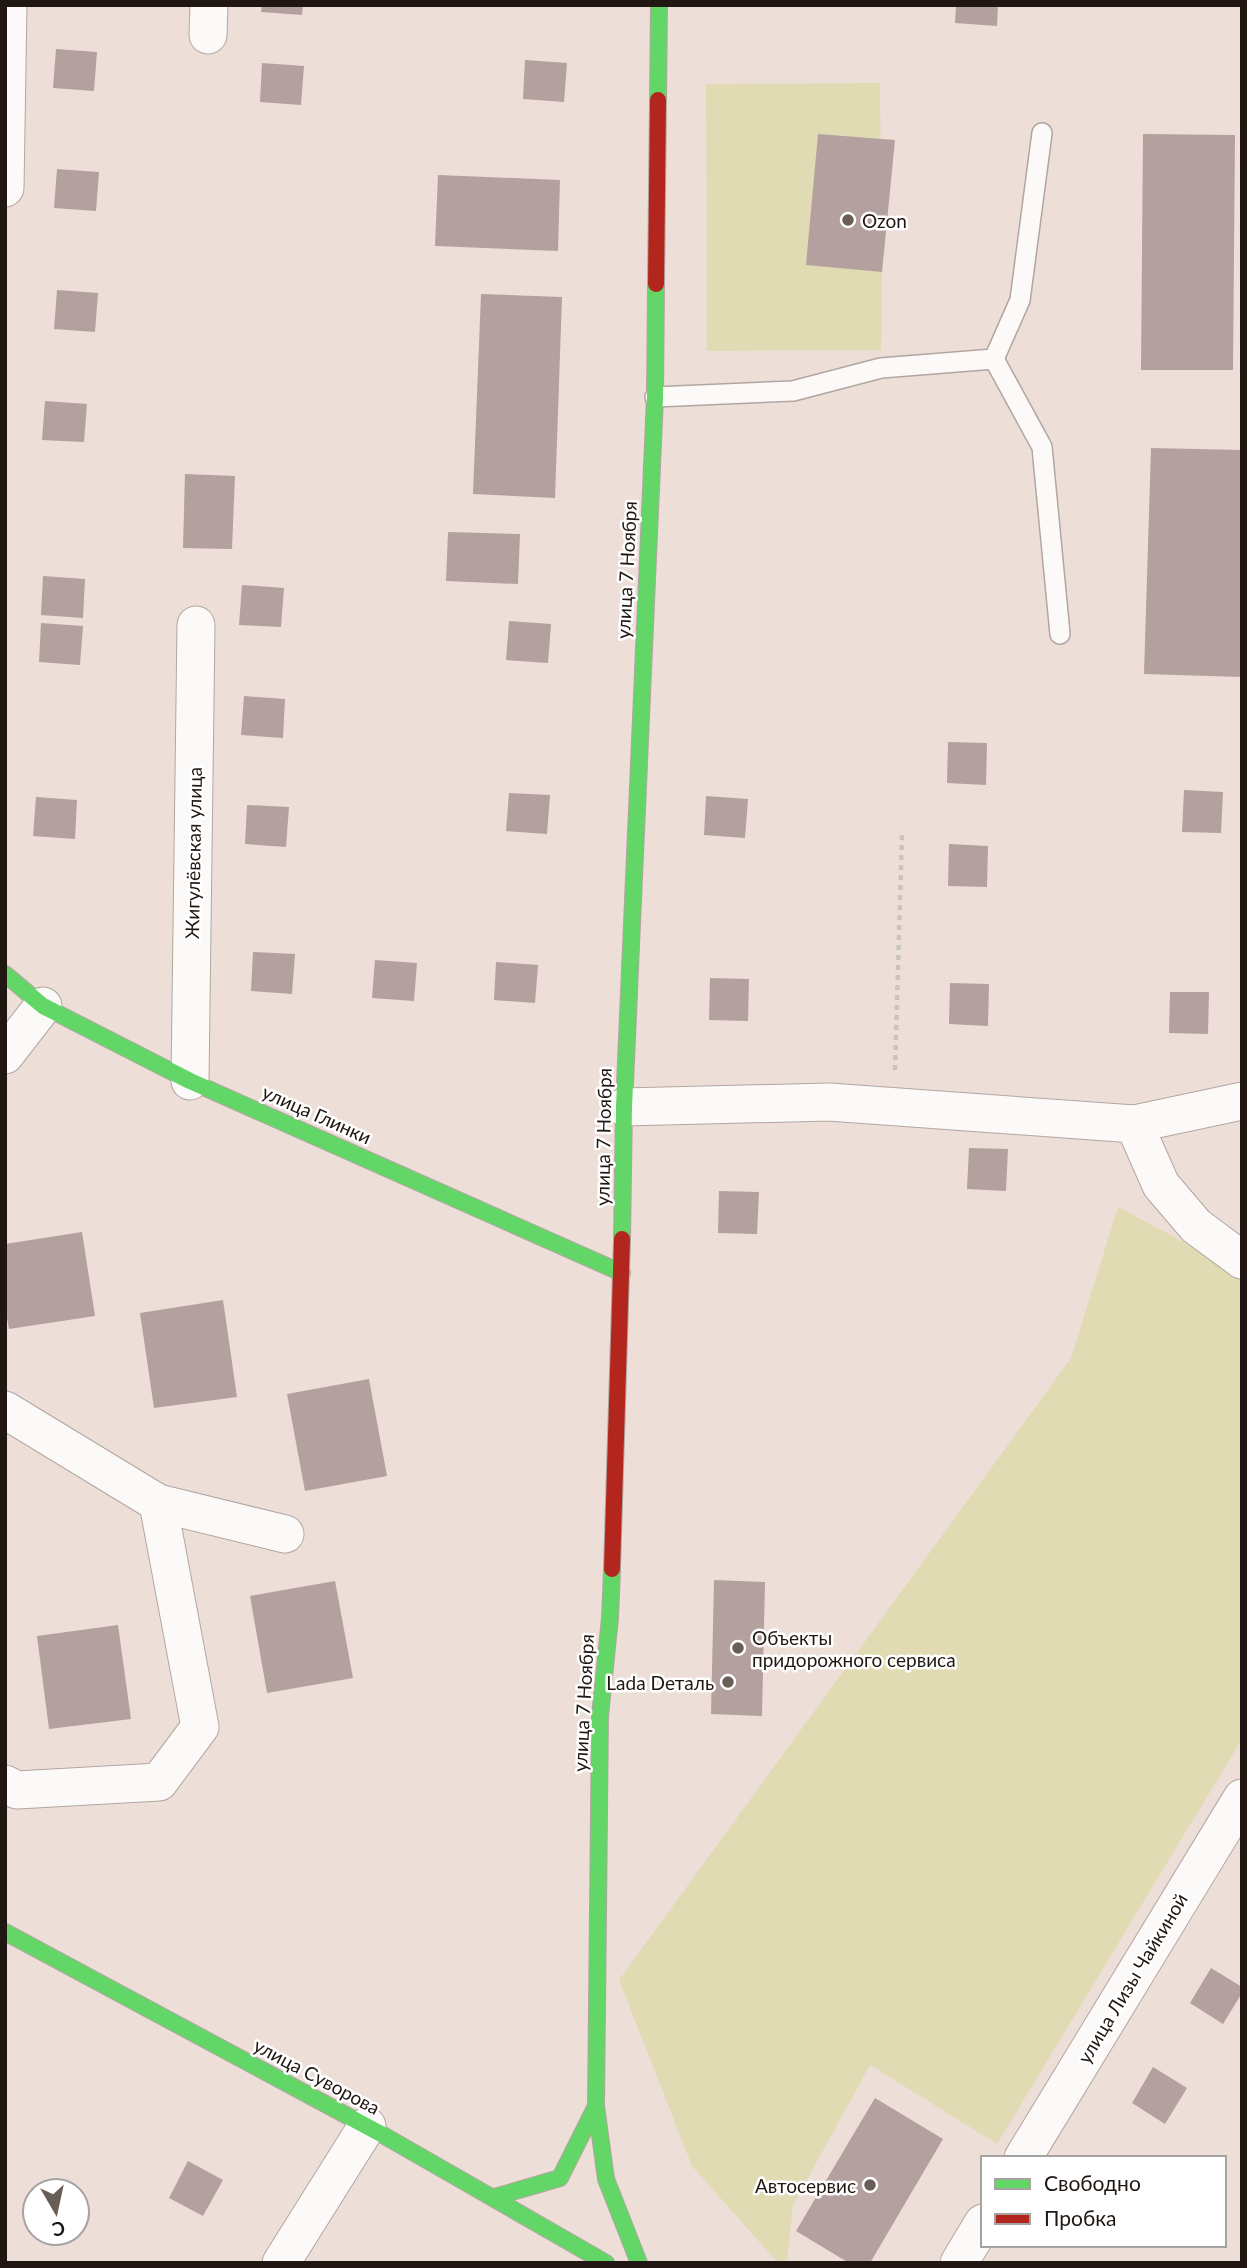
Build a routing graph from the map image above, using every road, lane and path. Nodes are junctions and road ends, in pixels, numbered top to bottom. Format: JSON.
{"nodes":[{"id":1,"x":8,"y":5,"type":"edge"},
{"id":2,"x":659,"y":5,"type":"edge"},
{"id":3,"x":1042,"y":133,"type":"dead end"},
{"id":4,"x":5,"y":188,"type":"edge"},
{"id":5,"x":993,"y":359,"type":"junction"},
{"id":6,"x":655,"y":397,"type":"junction"},
{"id":7,"x":196,"y":625,"type":"dead end"},
{"id":8,"x":1060,"y":634,"type":"dead end"},
{"id":9,"x":902,"y":834,"type":"dead end"},
{"id":10,"x":5,"y":974,"type":"edge"},
{"id":11,"x":43,"y":1006,"type":"junction"},
{"id":12,"x":5,"y":1055,"type":"edge"},
{"id":13,"x":190,"y":1080,"type":"junction"},
{"id":14,"x":1242,"y":1101,"type":"edge"},
{"id":15,"x":894,"y":1106,"type":"junction"},
{"id":16,"x":624,"y":1107,"type":"junction"},
{"id":17,"x":1134,"y":1124,"type":"junction"},
{"id":18,"x":1242,"y":1260,"type":"edge"},
{"id":19,"x":622,"y":1273,"type":"junction"},
{"id":20,"x":5,"y":1410,"type":"edge"},
{"id":21,"x":158,"y":1503,"type":"junction"},
{"id":22,"x":285,"y":1534,"type":"dead end"},
{"id":23,"x":5,"y":1784,"type":"edge"},
{"id":24,"x":1242,"y":1798,"type":"edge"},
{"id":25,"x":5,"y":1932,"type":"edge"},
{"id":26,"x":596,"y":2106,"type":"junction"},
{"id":27,"x":367,"y":2126,"type":"junction"},
{"id":28,"x":1024,"y":2156,"type":"edge"},
{"id":29,"x":495,"y":2197,"type":"junction"},
{"id":30,"x":981,"y":2226,"type":"edge"},
{"id":31,"x":281,"y":2263,"type":"edge"},
{"id":32,"x":606,"y":2263,"type":"edge"},
{"id":33,"x":639,"y":2263,"type":"edge"},
{"id":34,"x":959,"y":2263,"type":"edge"}],
"edges":[{"from":1,"to":4,"type":"street"},
{"from":2,"to":6,"type":"street","name":"улица 7 Ноября"},
{"from":3,"to":5,"type":"lane"},
{"from":5,"to":6,"type":"lane"},
{"from":5,"to":8,"type":"lane"},
{"from":6,"to":16,"type":"street","name":"улица 7 Ноября"},
{"from":7,"to":13,"type":"street","name":"Жигулёвская улица"},
{"from":9,"to":15,"type":"path"},
{"from":10,"to":11,"type":"street","name":"улица Глинки"},
{"from":11,"to":12,"type":"street"},
{"from":11,"to":13,"type":"street","name":"улица Глинки"},
{"from":13,"to":19,"type":"street","name":"улица Глинки"},
{"from":14,"to":17,"type":"street"},
{"from":15,"to":16,"type":"street"},
{"from":15,"to":17,"type":"street"},
{"from":16,"to":19,"type":"street","name":"улица 7 Ноября"},
{"from":17,"to":18,"type":"street"},
{"from":19,"to":26,"type":"street","name":"улица 7 Ноября"},
{"from":20,"to":21,"type":"street"},
{"from":21,"to":22,"type":"street"},
{"from":21,"to":23,"type":"street"},
{"from":24,"to":28,"type":"street","name":"улица Лизы Чайкиной"},
{"from":25,"to":27,"type":"street","name":"улица Суворова"},
{"from":26,"to":29,"type":"street"},
{"from":26,"to":33,"type":"street","name":"улица 7 Ноября"},
{"from":27,"to":29,"type":"street","name":"улица Суворова"},
{"from":27,"to":31,"type":"street"},
{"from":29,"to":32,"type":"street","name":"улица Суворова"},
{"from":30,"to":34,"type":"street"}]}
